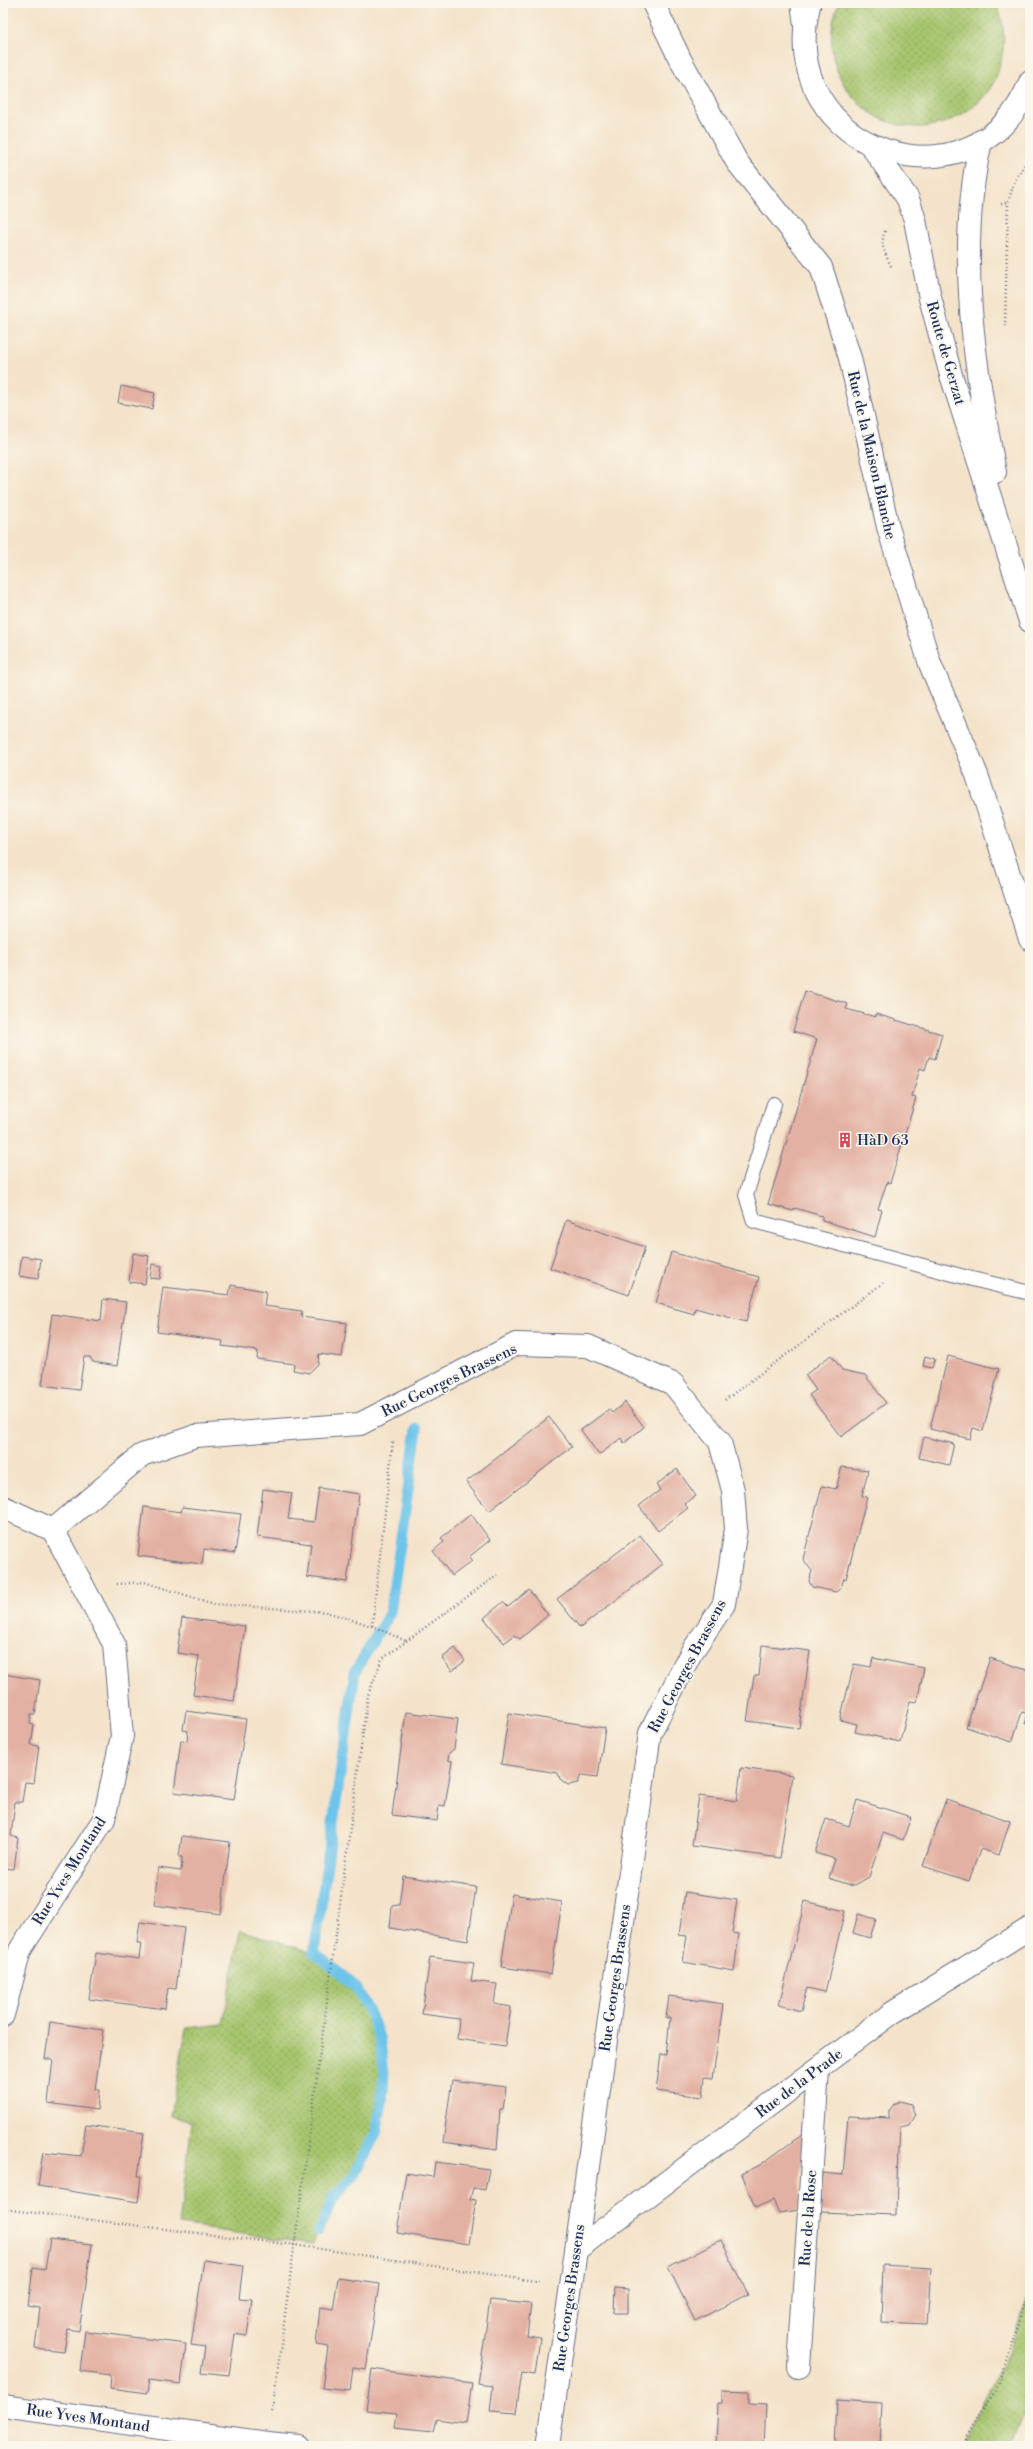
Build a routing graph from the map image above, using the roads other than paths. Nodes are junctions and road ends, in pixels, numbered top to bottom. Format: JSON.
{"nodes":[{"id":1,"x":653,"y":3,"type":"edge"},
{"id":2,"x":802,"y":3,"type":"edge"},
{"id":3,"x":810,"y":3,"type":"edge"},
{"id":4,"x":804,"y":25,"type":"junction"},
{"id":5,"x":1030,"y":82,"type":"edge"},
{"id":6,"x":981,"y":141,"type":"junction"},
{"id":7,"x":872,"y":147,"type":"junction"},
{"id":8,"x":1014,"y":565,"type":"junction"},
{"id":9,"x":1030,"y":621,"type":"edge"},
{"id":10,"x":1030,"y":939,"type":"edge"},
{"id":11,"x":774,"y":1104,"type":"dead end"},
{"id":12,"x":1030,"y":1292,"type":"edge"},
{"id":13,"x":3,"y":1507,"type":"edge"},
{"id":14,"x":53,"y":1530,"type":"junction"},
{"id":15,"x":1030,"y":1928,"type":"edge"},
{"id":16,"x":3,"y":2015,"type":"edge"},
{"id":17,"x":818,"y":2069,"type":"junction"},
{"id":18,"x":576,"y":2250,"type":"junction"},
{"id":19,"x":799,"y":2367,"type":"dead end"},
{"id":20,"x":3,"y":2406,"type":"edge"},
{"id":21,"x":268,"y":2444,"type":"edge"},
{"id":22,"x":299,"y":2446,"type":"edge"},
{"id":23,"x":548,"y":2446,"type":"edge"}],
"edges":[{"from":1,"to":10,"type":"main road","name":"Rue de la Maison Blanche"},
{"from":2,"to":4,"type":"main road"},
{"from":3,"to":4,"type":"main road"},
{"from":4,"to":7,"type":"main road"},
{"from":5,"to":6,"type":"main road"},
{"from":6,"to":7,"type":"main road"},
{"from":6,"to":8,"type":"main road","name":"Route de Gerzat"},
{"from":7,"to":8,"type":"main road","name":"Route de Gerzat"},
{"from":8,"to":9,"type":"main road","name":"Route de Gerzat"},
{"from":11,"to":12,"type":"lane"},
{"from":13,"to":14,"type":"main road"},
{"from":14,"to":16,"type":"main road","name":"Rue Yves Montand"},
{"from":14,"to":18,"type":"main road","name":"Rue Georges Brassens"},
{"from":15,"to":17,"type":"main road","name":"Rue de la Prade"},
{"from":17,"to":18,"type":"main road","name":"Rue de la Prade"},
{"from":17,"to":19,"type":"main road","name":"Rue de la Rose"},
{"from":18,"to":23,"type":"main road","name":"Rue Georges Brassens"},
{"from":20,"to":21,"type":"main road","name":"Rue Yves Montand"},
{"from":21,"to":22,"type":"main road"}]}
